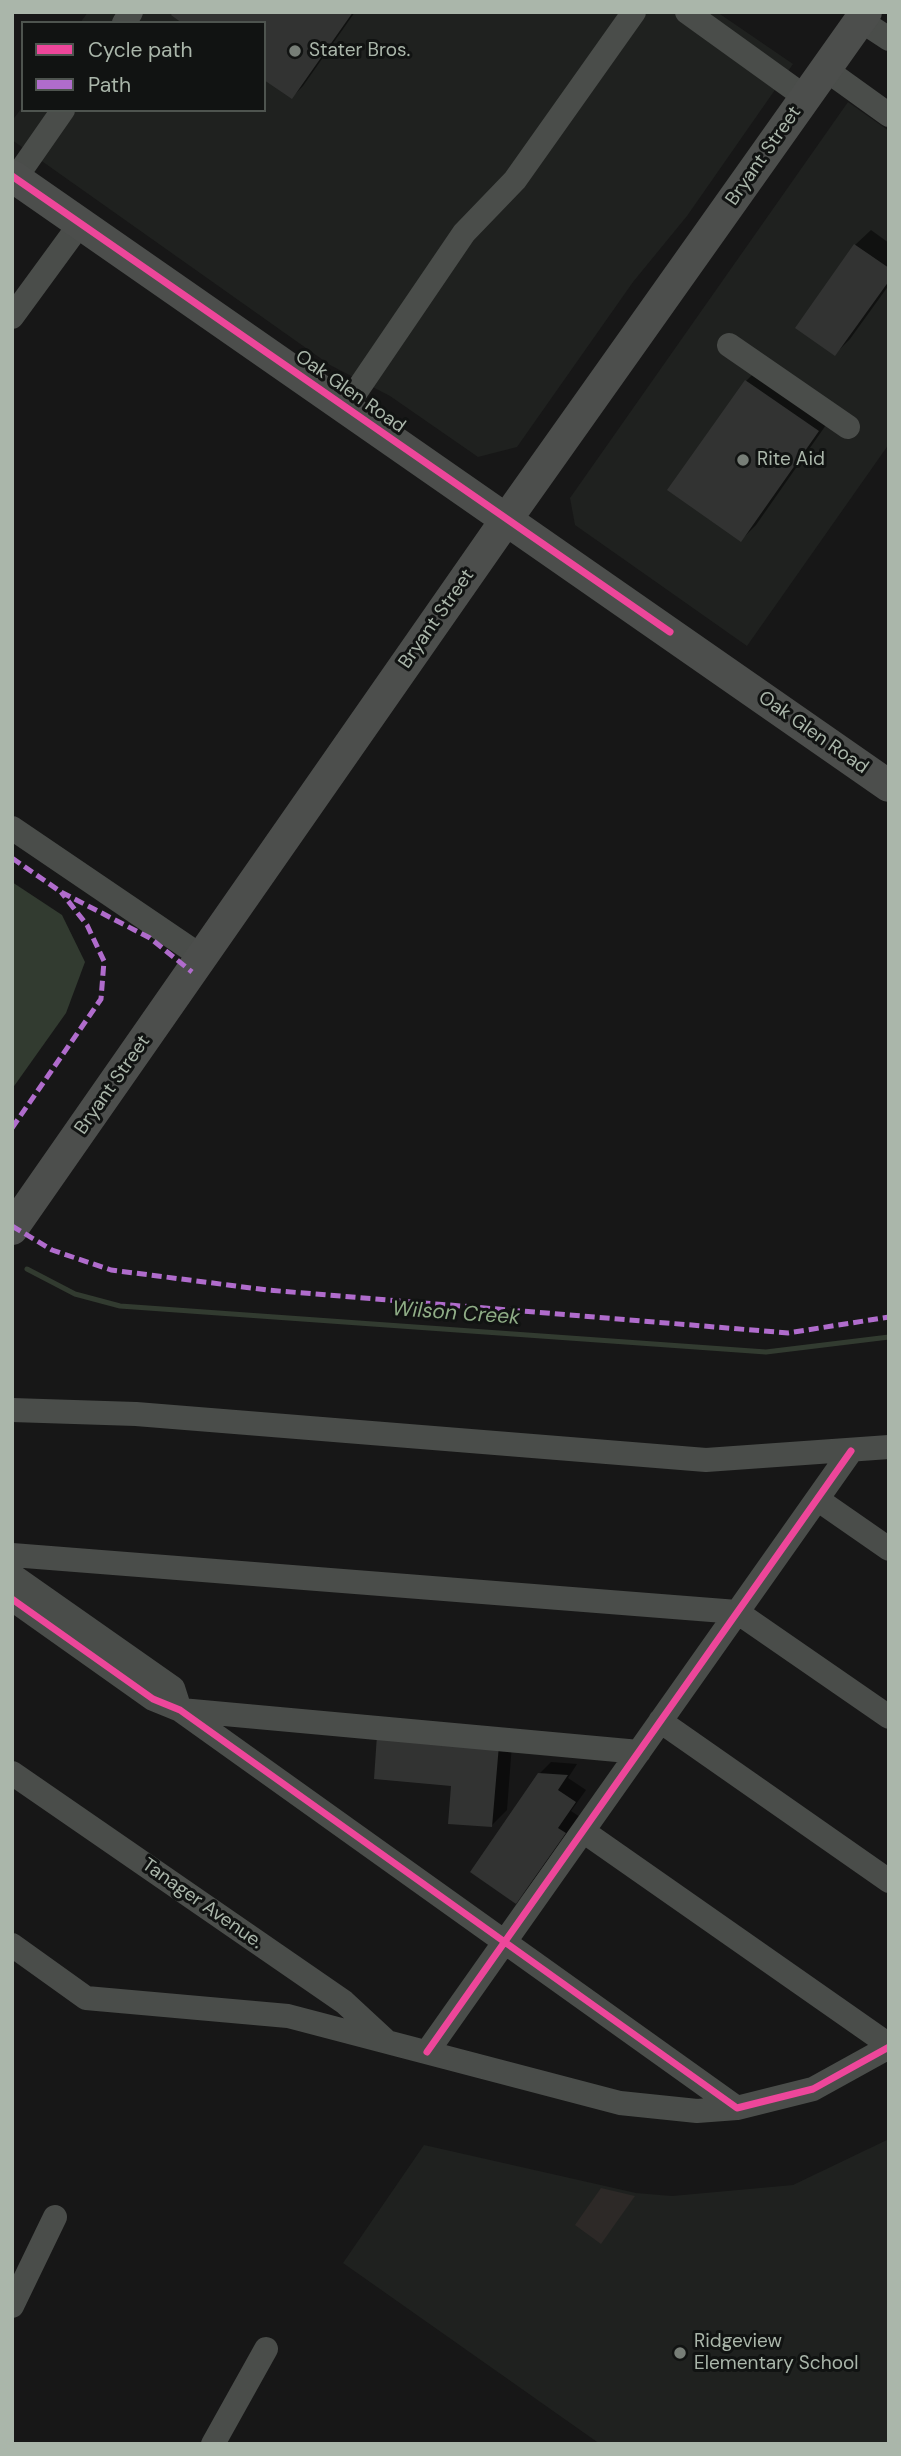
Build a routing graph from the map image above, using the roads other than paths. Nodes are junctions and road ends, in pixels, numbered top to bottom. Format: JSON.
{"nodes":[{"id":1,"x":634,"y":12,"type":"edge"},
{"id":2,"x":687,"y":12,"type":"edge"},
{"id":3,"x":863,"y":16,"type":"edge"},
{"id":4,"x":889,"y":38,"type":"edge"},
{"id":5,"x":825,"y":69,"type":"junction"},
{"id":6,"x":805,"y":97,"type":"junction"},
{"id":7,"x":62,"y":112,"type":"edge"},
{"id":8,"x":889,"y":115,"type":"edge"},
{"id":9,"x":14,"y":177,"type":"edge"},
{"id":10,"x":80,"y":224,"type":"junction"},
{"id":11,"x":12,"y":317,"type":"edge"},
{"id":12,"x":729,"y":345,"type":"dead end"},
{"id":13,"x":345,"y":408,"type":"junction"},
{"id":14,"x":848,"y":427,"type":"dead end"},
{"id":15,"x":506,"y":520,"type":"junction"},
{"id":16,"x":889,"y":786,"type":"edge"},
{"id":17,"x":12,"y":828,"type":"edge"},
{"id":18,"x":202,"y":957,"type":"junction"},
{"id":19,"x":12,"y":1229,"type":"edge"},
{"id":20,"x":12,"y":1410,"type":"edge"},
{"id":21,"x":889,"y":1447,"type":"edge"},
{"id":22,"x":851,"y":1451,"type":"junction"},
{"id":23,"x":817,"y":1499,"type":"junction"},
{"id":24,"x":889,"y":1549,"type":"edge"},
{"id":25,"x":12,"y":1555,"type":"edge"},
{"id":26,"x":12,"y":1575,"type":"edge"},
{"id":27,"x":12,"y":1599,"type":"edge"},
{"id":28,"x":737,"y":1612,"type":"junction"},
{"id":29,"x":180,"y":1710,"type":"junction"},
{"id":30,"x":889,"y":1717,"type":"edge"},
{"id":31,"x":660,"y":1721,"type":"junction"},
{"id":32,"x":639,"y":1752,"type":"junction"},
{"id":33,"x":12,"y":1773,"type":"edge"},
{"id":34,"x":583,"y":1831,"type":"junction"},
{"id":35,"x":889,"y":1881,"type":"edge"},
{"id":36,"x":505,"y":1942,"type":"junction"},
{"id":37,"x":12,"y":1945,"type":"edge"},
{"id":38,"x":387,"y":2042,"type":"junction"},
{"id":39,"x":889,"y":2046,"type":"edge"},
{"id":40,"x":427,"y":2052,"type":"junction"},
{"id":41,"x":737,"y":2108,"type":"junction"},
{"id":42,"x":55,"y":2217,"type":"dead end"},
{"id":43,"x":12,"y":2306,"type":"edge"},
{"id":44,"x":266,"y":2349,"type":"dead end"},
{"id":45,"x":213,"y":2444,"type":"edge"}],
"edges":[{"from":1,"to":13,"type":"street"},
{"from":2,"to":6,"type":"street"},
{"from":3,"to":4,"type":"street"},
{"from":3,"to":5,"type":"main road","name":"Bryant Street"},
{"from":5,"to":6,"type":"main road","name":"Bryant Street"},
{"from":5,"to":8,"type":"street"},
{"from":6,"to":15,"type":"main road","name":"Bryant Street"},
{"from":7,"to":9,"type":"street"},
{"from":9,"to":10,"type":"main road","name":"Oak Glen Road"},
{"from":10,"to":11,"type":"street"},
{"from":10,"to":13,"type":"main road","name":"Oak Glen Road"},
{"from":12,"to":14,"type":"street"},
{"from":13,"to":15,"type":"main road","name":"Oak Glen Road"},
{"from":15,"to":16,"type":"main road","name":"Oak Glen Road"},
{"from":15,"to":18,"type":"main road","name":"Bryant Street"},
{"from":17,"to":18,"type":"street"},
{"from":18,"to":19,"type":"main road","name":"Bryant Street"},
{"from":20,"to":22,"type":"street"},
{"from":21,"to":22,"type":"street"},
{"from":22,"to":23,"type":"street"},
{"from":23,"to":24,"type":"street"},
{"from":23,"to":28,"type":"street"},
{"from":25,"to":28,"type":"street"},
{"from":26,"to":29,"type":"street"},
{"from":27,"to":29,"type":"street"},
{"from":28,"to":30,"type":"street"},
{"from":28,"to":31,"type":"street"},
{"from":29,"to":32,"type":"street"},
{"from":29,"to":36,"type":"street"},
{"from":31,"to":32,"type":"street"},
{"from":31,"to":35,"type":"street"},
{"from":32,"to":34,"type":"street"},
{"from":33,"to":38,"type":"street","name":"Tanager Avenue."},
{"from":34,"to":36,"type":"street"},
{"from":34,"to":39,"type":"street"},
{"from":36,"to":40,"type":"street"},
{"from":36,"to":41,"type":"street"},
{"from":37,"to":38,"type":"street"},
{"from":38,"to":40,"type":"street"},
{"from":39,"to":41,"type":"street"},
{"from":40,"to":41,"type":"street"},
{"from":42,"to":43,"type":"street"},
{"from":44,"to":45,"type":"street"}]}
